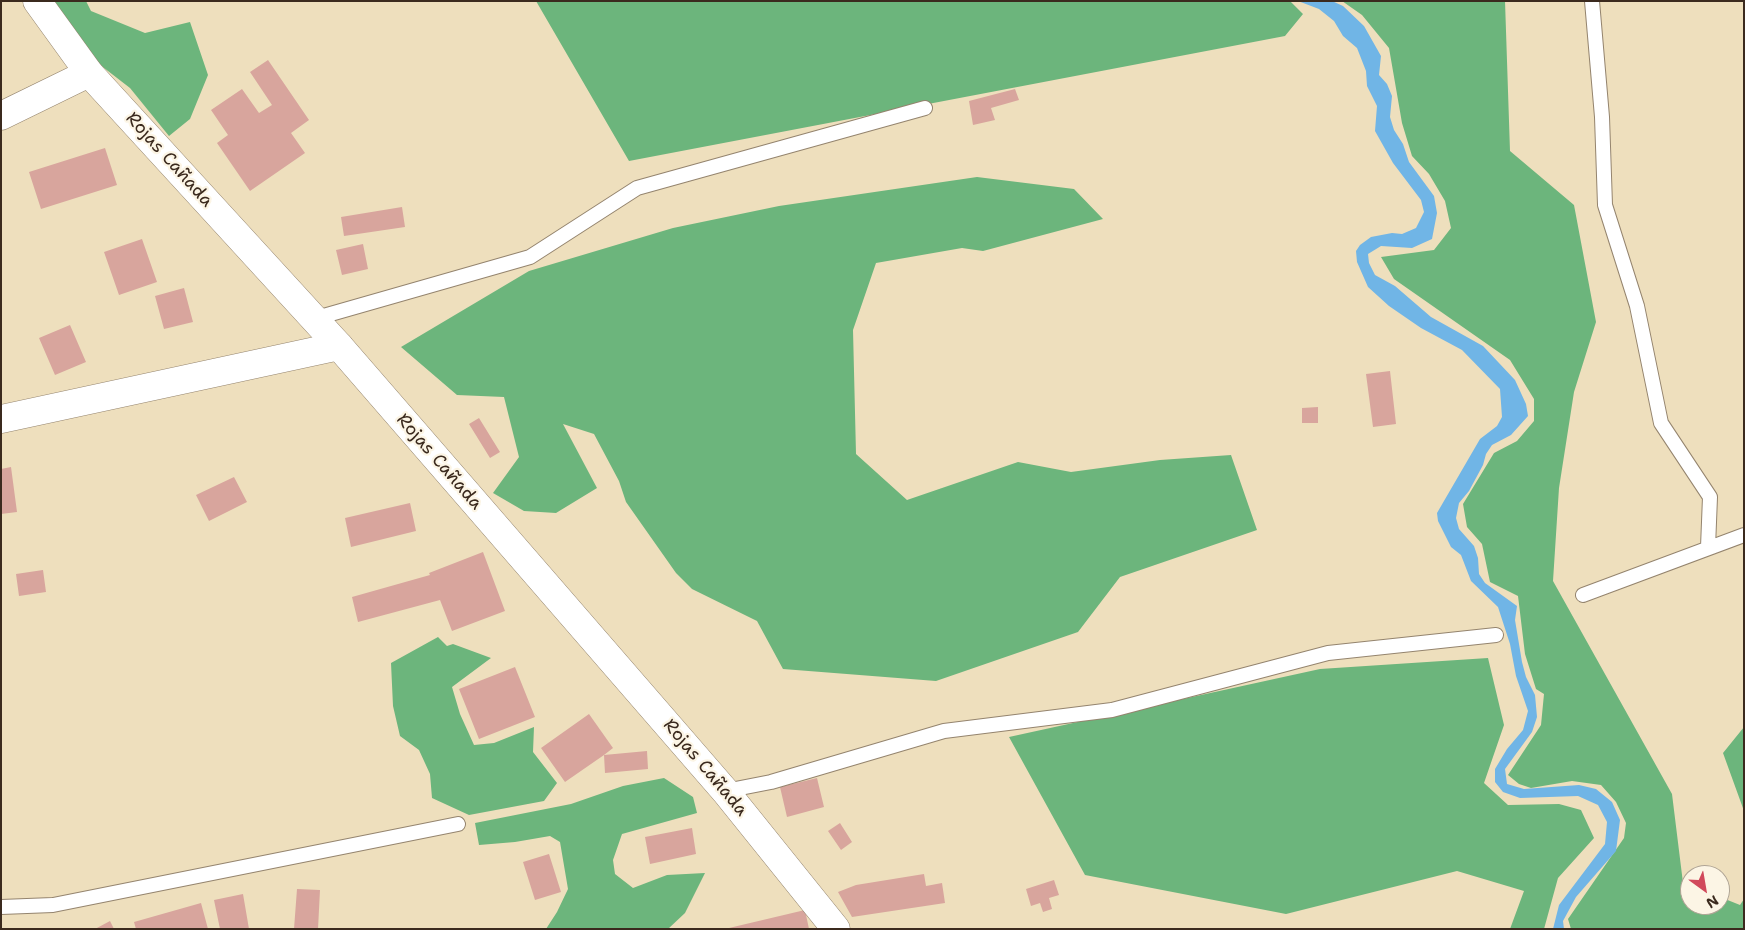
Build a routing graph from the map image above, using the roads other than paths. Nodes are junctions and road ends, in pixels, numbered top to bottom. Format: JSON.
{"nodes":[{"id":1,"x":37,"y":1,"type":"edge"},
{"id":2,"x":1592,"y":1,"type":"edge"},
{"id":3,"x":89,"y":73,"type":"junction"},
{"id":4,"x":925,"y":108,"type":"dead end"},
{"id":5,"x":1,"y":116,"type":"edge"},
{"id":6,"x":313,"y":318,"type":"junction"},
{"id":7,"x":339,"y":346,"type":"junction"},
{"id":8,"x":1,"y":420,"type":"edge"},
{"id":9,"x":1744,"y":535,"type":"edge"},
{"id":10,"x":1708,"y":547,"type":"junction"},
{"id":11,"x":1583,"y":595,"type":"dead end"},
{"id":12,"x":1496,"y":635,"type":"dead end"},
{"id":13,"x":725,"y":791,"type":"junction"},
{"id":14,"x":458,"y":824,"type":"dead end"},
{"id":15,"x":1,"y":907,"type":"edge"},
{"id":16,"x":836,"y":929,"type":"edge"}],
"edges":[{"from":1,"to":3,"type":"main road","name":"Rojas Cañada"},
{"from":2,"to":10,"type":"lane"},
{"from":3,"to":5,"type":"main road"},
{"from":3,"to":6,"type":"main road","name":"Rojas Cañada"},
{"from":4,"to":6,"type":"lane"},
{"from":6,"to":7,"type":"main road","name":"Rojas Cañada"},
{"from":7,"to":8,"type":"main road"},
{"from":7,"to":13,"type":"main road","name":"Rojas Cañada"},
{"from":9,"to":10,"type":"lane"},
{"from":10,"to":11,"type":"lane"},
{"from":12,"to":13,"type":"lane"},
{"from":13,"to":16,"type":"main road","name":"Rojas Cañada"},
{"from":14,"to":15,"type":"lane"}]}
